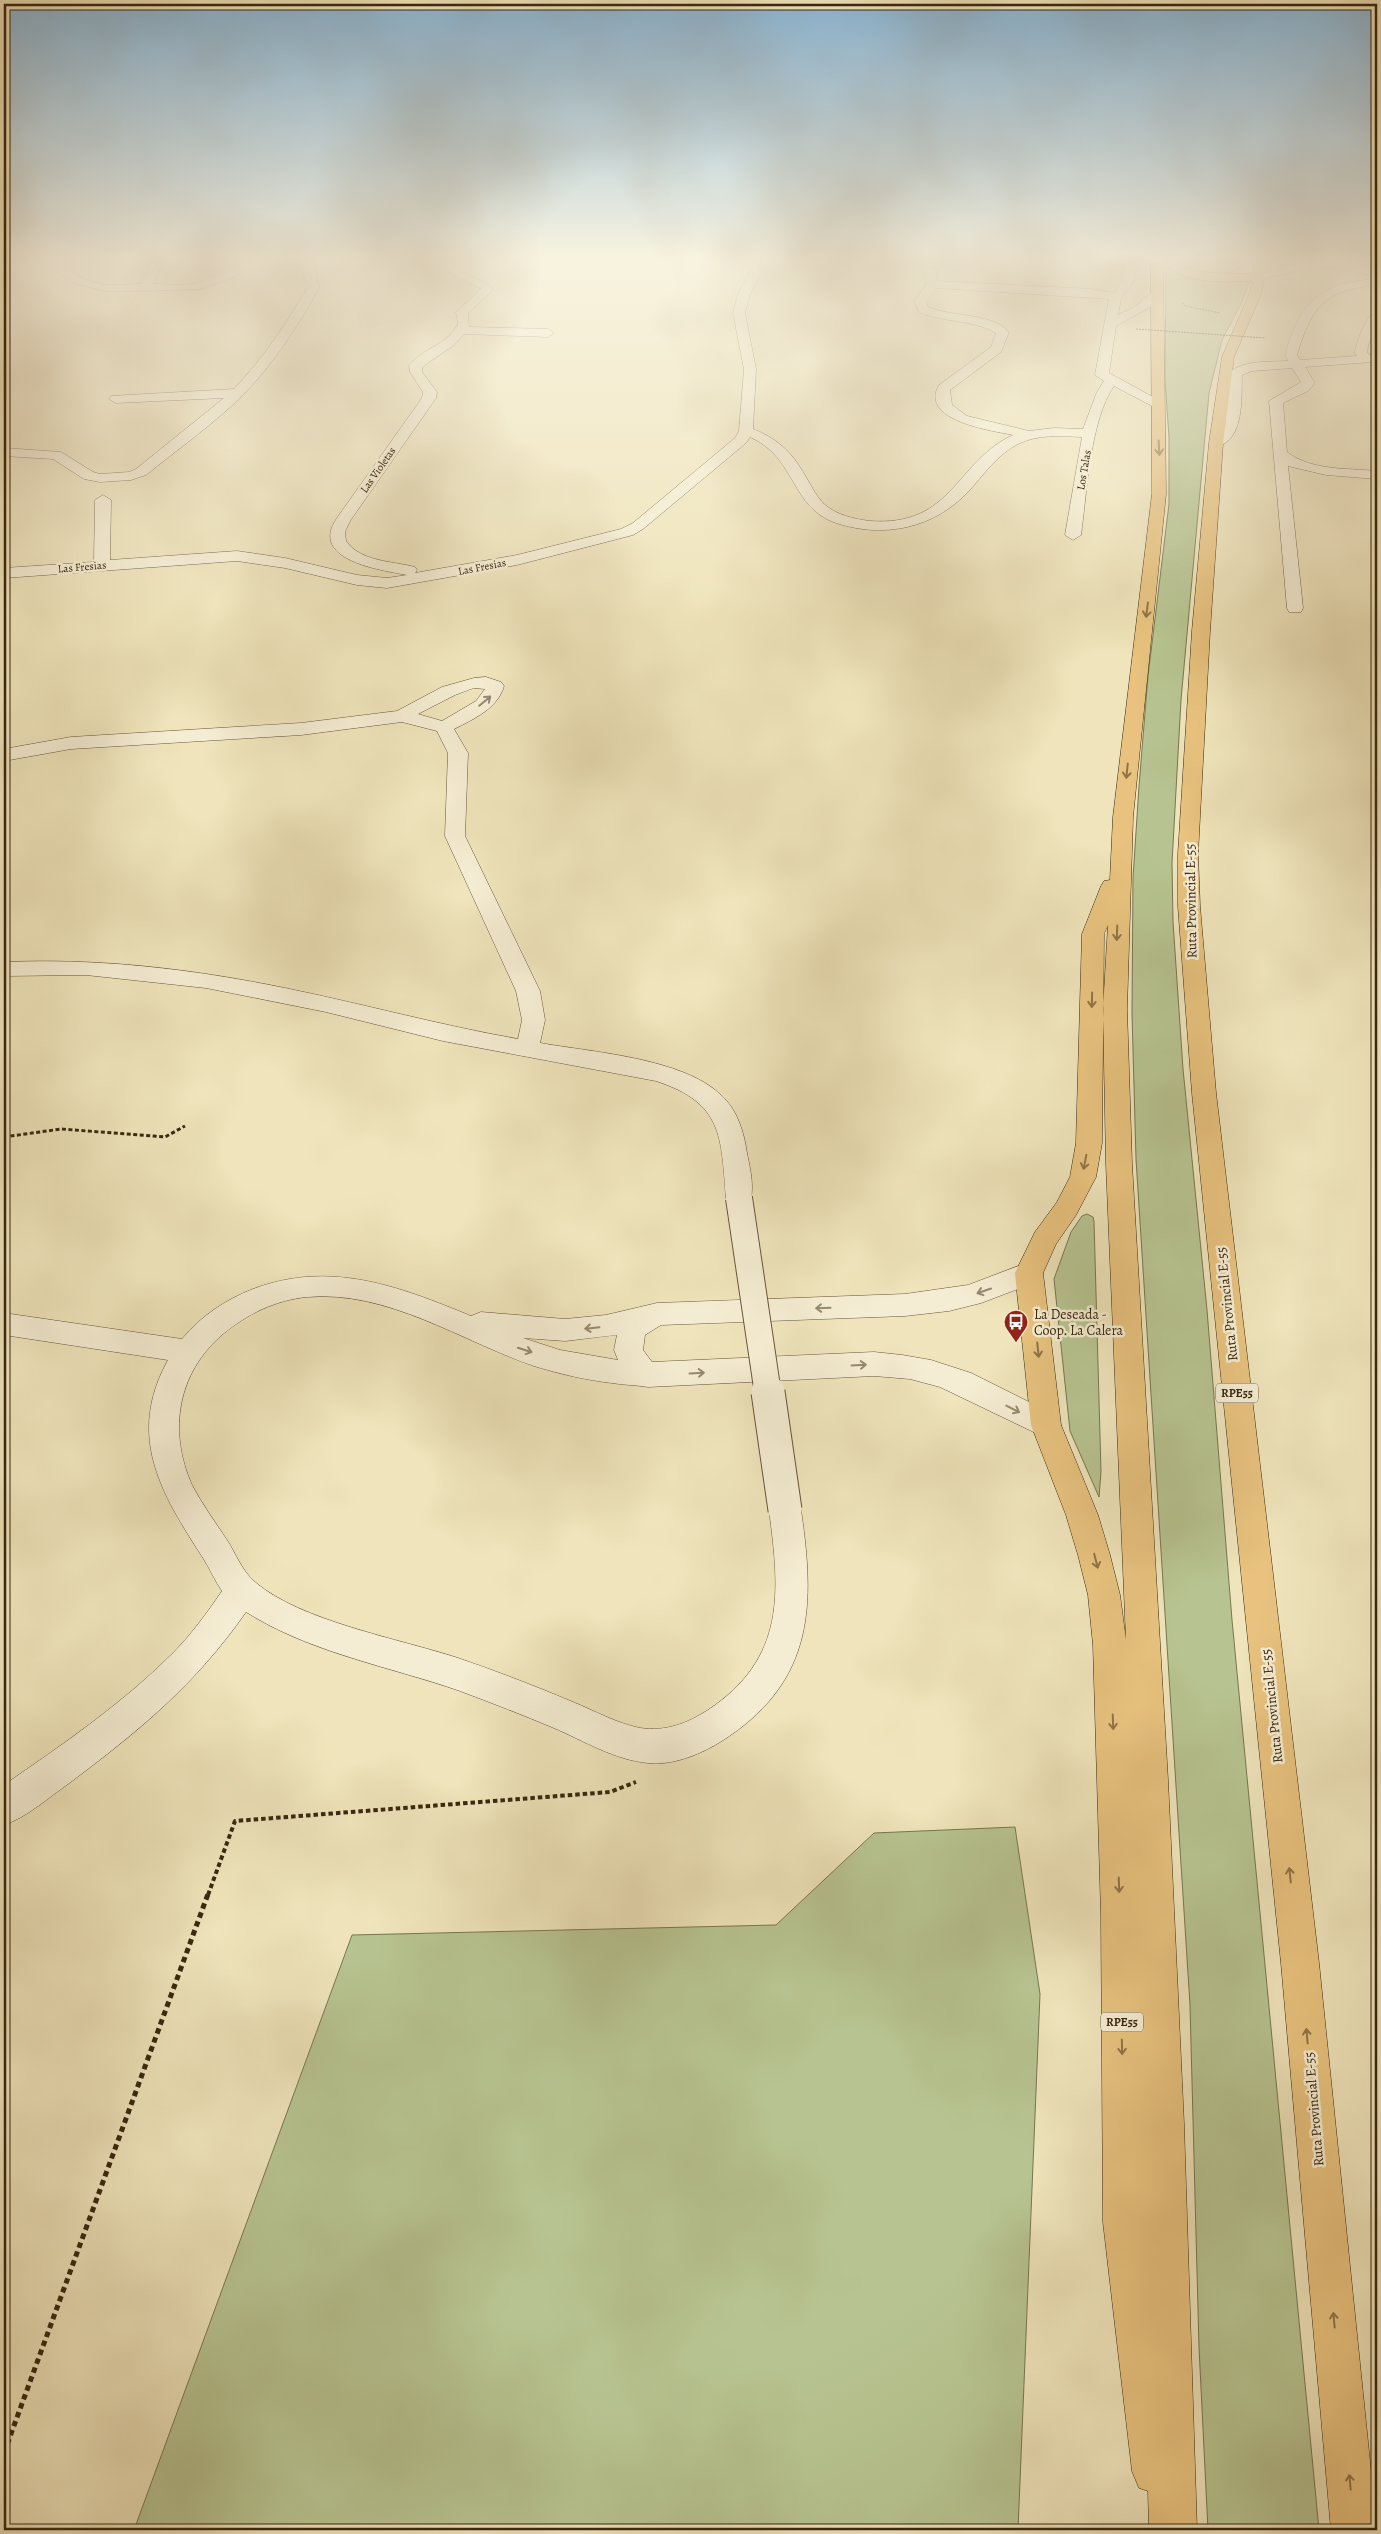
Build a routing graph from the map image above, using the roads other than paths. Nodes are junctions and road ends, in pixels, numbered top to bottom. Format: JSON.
{"nodes":[{"id":1,"x":251,"y":379,"type":"edge"},
{"id":2,"x":421,"y":379,"type":"edge"},
{"id":3,"x":749,"y":379,"type":"edge"},
{"id":4,"x":956,"y":379,"type":"edge"},
{"id":5,"x":1157,"y":379,"type":"edge"},
{"id":6,"x":1225,"y":379,"type":"edge"},
{"id":7,"x":1236,"y":379,"type":"edge"},
{"id":8,"x":1307,"y":379,"type":"edge"},
{"id":9,"x":1112,"y":380,"type":"joint"},
{"id":10,"x":238,"y":393,"type":"junction"},
{"id":11,"x":116,"y":399,"type":"dead end"},
{"id":12,"x":1157,"y":403,"type":"junction"},
{"id":13,"x":746,"y":431,"type":"junction"},
{"id":14,"x":1030,"y":434,"type":"junction"},
{"id":15,"x":1090,"y":434,"type":"junction"},
{"id":16,"x":1216,"y":443,"type":"junction"},
{"id":17,"x":4,"y":452,"type":"edge"},
{"id":18,"x":1280,"y":454,"type":"junction"},
{"id":19,"x":1377,"y":475,"type":"edge"},
{"id":20,"x":103,"y":500,"type":"dead end"},
{"id":21,"x":1073,"y":535,"type":"dead end"},
{"id":22,"x":102,"y":565,"type":"junction"},
{"id":23,"x":4,"y":573,"type":"edge"},
{"id":24,"x":447,"y":574,"type":"junction"},
{"id":25,"x":1295,"y":608,"type":"dead end"},
{"id":26,"x":402,"y":716,"type":"junction"},
{"id":27,"x":444,"y":727,"type":"junction"},
{"id":28,"x":4,"y":755,"type":"edge"},
{"id":29,"x":1119,"y":869,"type":"junction"},
{"id":30,"x":4,"y":969,"type":"edge"},
{"id":31,"x":526,"y":1048,"type":"junction"},
{"id":32,"x":1030,"y":1273,"type":"junction"},
{"id":33,"x":657,"y":1314,"type":"junction"},
{"id":34,"x":447,"y":1319,"type":"junction"},
{"id":35,"x":4,"y":1324,"type":"edge"},
{"id":36,"x":185,"y":1351,"type":"junction"},
{"id":37,"x":648,"y":1375,"type":"junction"},
{"id":38,"x":1046,"y":1425,"type":"junction"},
{"id":39,"x":242,"y":1591,"type":"junction"},
{"id":40,"x":4,"y":1807,"type":"edge"},
{"id":41,"x":1164,"y":2530,"type":"edge"},
{"id":42,"x":1173,"y":2530,"type":"edge"},
{"id":43,"x":1354,"y":2530,"type":"edge"}],
"edges":[{"from":1,"to":10,"type":"street"},
{"from":2,"to":24,"type":"street","name":"Las Violetas"},
{"from":3,"to":13,"type":"street"},
{"from":4,"to":14,"type":"street"},
{"from":5,"to":12,"type":"main road","number":"RPE55"},
{"from":6,"to":16,"type":"main road","name":"Ruta Provincial E-55","number":"RPE55"},
{"from":7,"to":16,"type":"street"},
{"from":8,"to":18,"type":"street"},
{"from":9,"to":12,"type":"street"},
{"from":9,"to":15,"type":"street","name":"Los Talas"},
{"from":10,"to":11,"type":"street"},
{"from":10,"to":17,"type":"street"},
{"from":12,"to":29,"type":"main road","number":"RPE55","one_way":true},
{"from":13,"to":14,"type":"street"},
{"from":13,"to":24,"type":"street","name":"Las Fresias"},
{"from":14,"to":15,"type":"street"},
{"from":15,"to":21,"type":"street","name":"Los Talas"},
{"from":43,"to":16,"type":"main road","name":"Ruta Provincial E-55","number":"RPE55","one_way":true},
{"from":18,"to":19,"type":"street"},
{"from":18,"to":25,"type":"street"},
{"from":20,"to":22,"type":"street"},
{"from":22,"to":23,"type":"street","name":"Las Fresias"},
{"from":22,"to":24,"type":"street","name":"Las Fresias"},
{"from":26,"to":27,"type":"street"},
{"from":27,"to":26,"type":"street","one_way":true},
{"from":26,"to":28,"type":"street"},
{"from":27,"to":31,"type":"street"},
{"from":29,"to":32,"type":"main road","number":"RPE55","one_way":true},
{"from":29,"to":42,"type":"main road","number":"RPE55","one_way":true},
{"from":30,"to":31,"type":"street"},
{"from":31,"to":39,"type":"street","bridge":true},
{"from":32,"to":33,"type":"street","one_way":true},
{"from":32,"to":38,"type":"main road","number":"RPE55","one_way":true},
{"from":33,"to":34,"type":"street","one_way":true},
{"from":33,"to":37,"type":"street"},
{"from":34,"to":36,"type":"street"},
{"from":34,"to":37,"type":"street","one_way":true},
{"from":35,"to":36,"type":"street"},
{"from":36,"to":39,"type":"street"},
{"from":37,"to":38,"type":"street","one_way":true},
{"from":38,"to":41,"type":"main road","number":"RPE55","one_way":true},
{"from":39,"to":40,"type":"street"}]}
